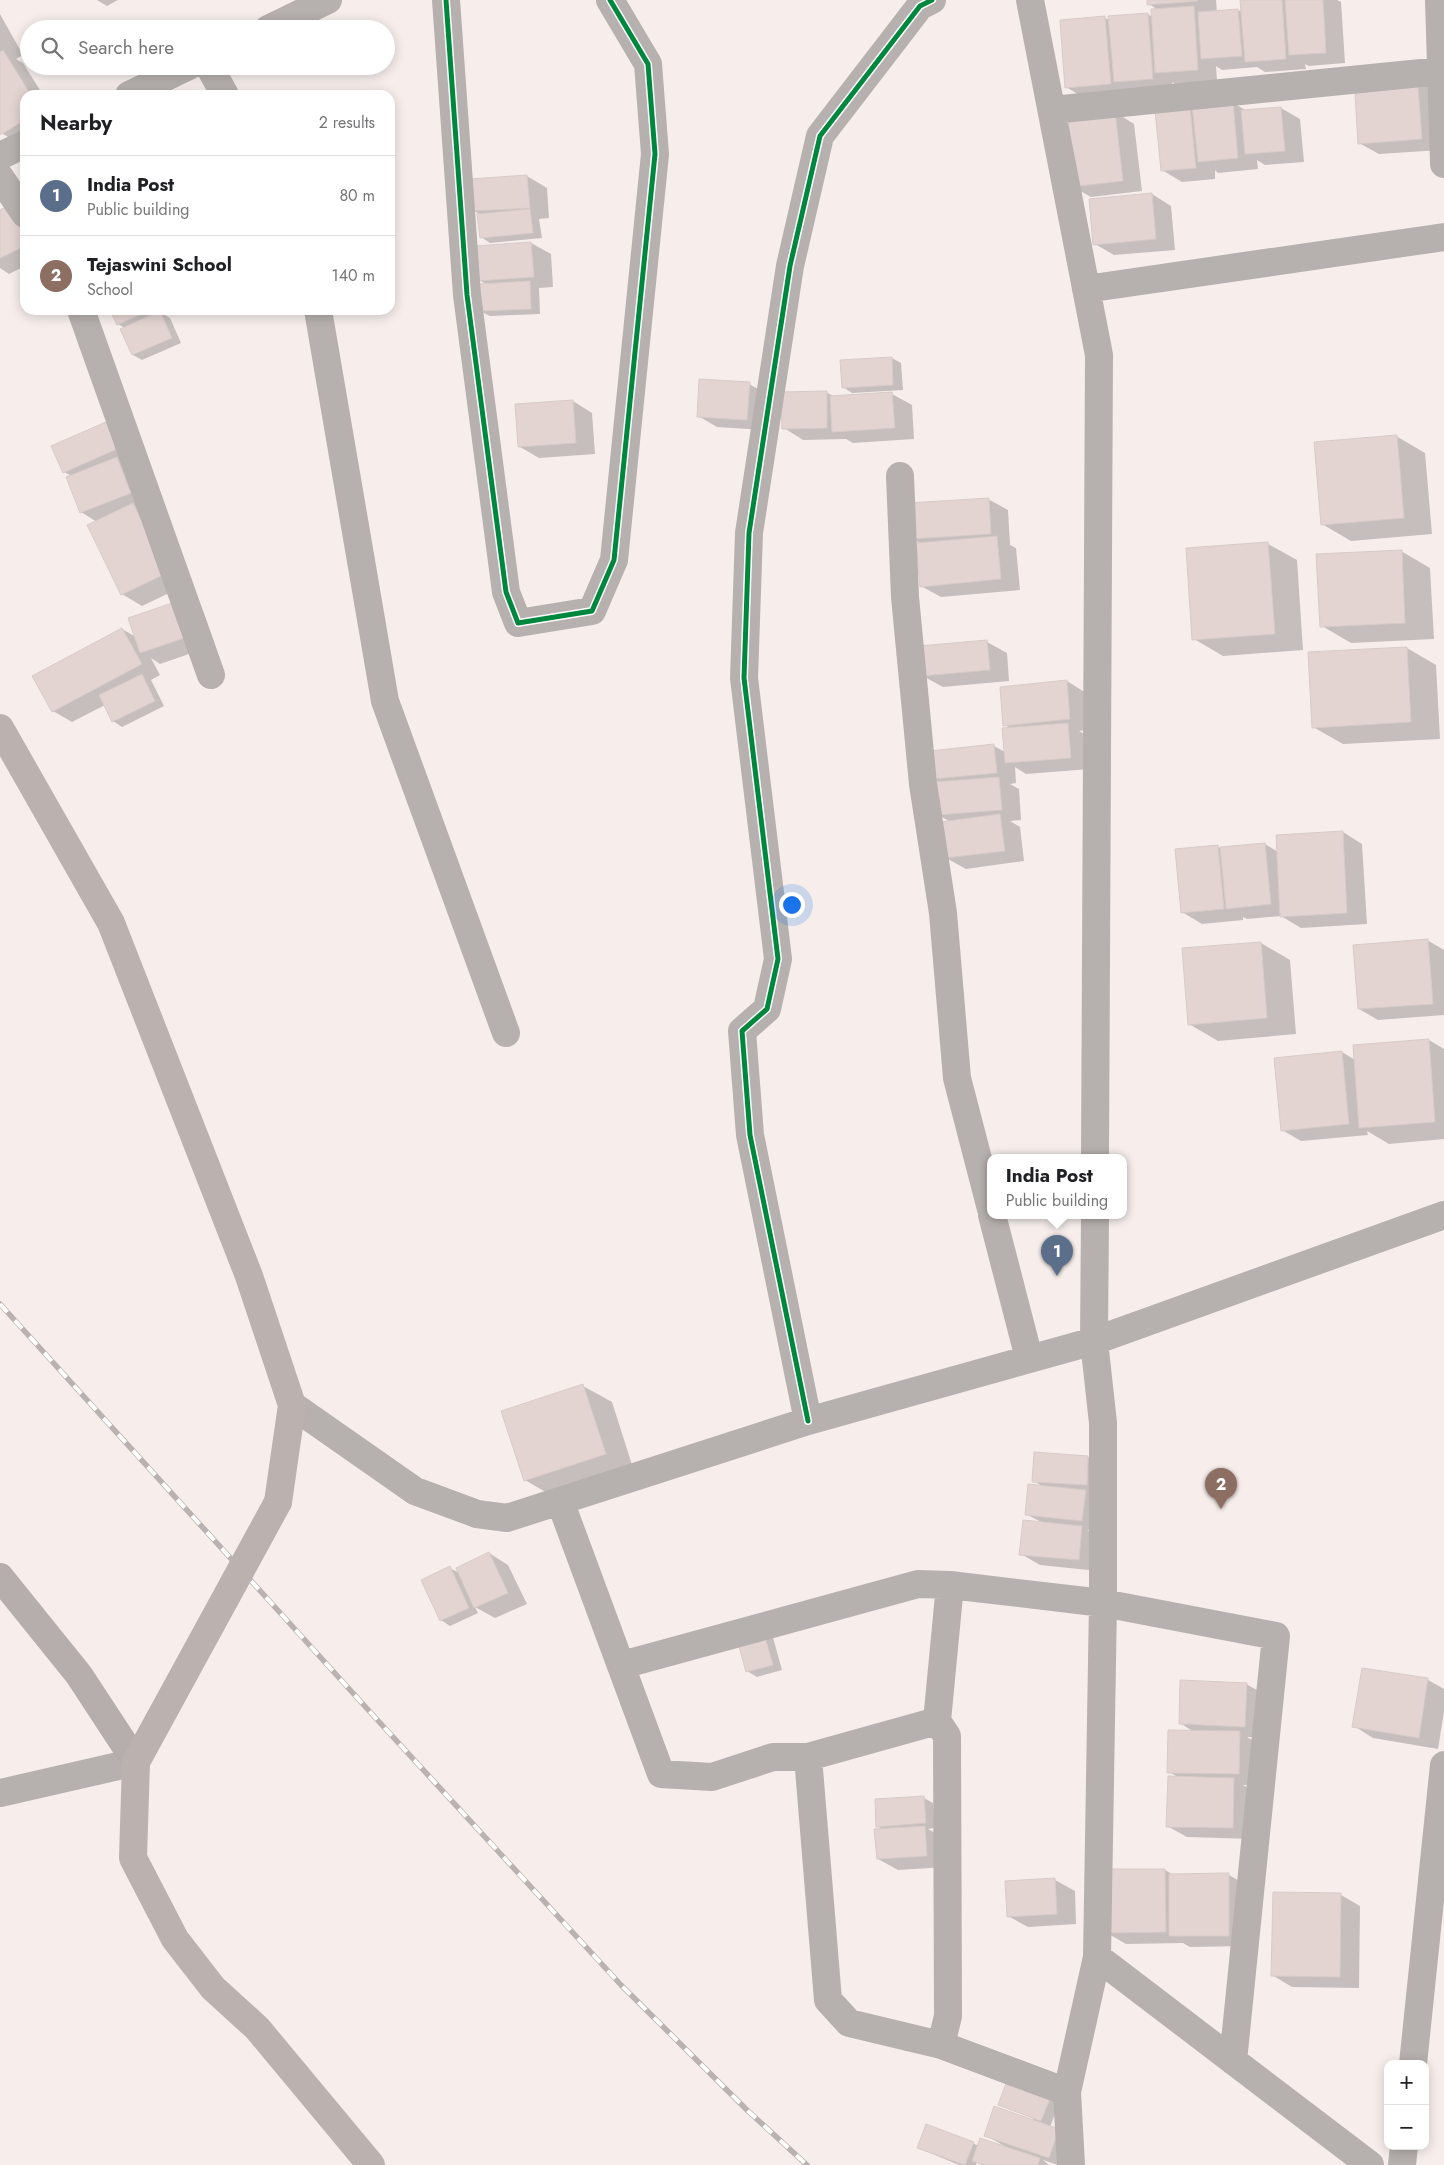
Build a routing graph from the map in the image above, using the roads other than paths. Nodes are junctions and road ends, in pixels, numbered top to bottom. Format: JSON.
{"nodes":[{"id":1,"x":328,"y":0,"type":"edge"},
{"id":2,"x":446,"y":0,"type":"edge"},
{"id":3,"x":610,"y":0,"type":"edge"},
{"id":4,"x":932,"y":0,"type":"edge"},
{"id":5,"x":1030,"y":0,"type":"edge"},
{"id":6,"x":1439,"y":0,"type":"edge"},
{"id":7,"x":287,"y":20,"type":"edge"},
{"id":8,"x":1441,"y":71,"type":"junction"},
{"id":9,"x":171,"y":75,"type":"edge"},
{"id":10,"x":215,"y":75,"type":"edge"},
{"id":11,"x":140,"y":90,"type":"edge"},
{"id":12,"x":222,"y":90,"type":"edge"},
{"id":13,"x":1052,"y":110,"type":"junction"},
{"id":14,"x":20,"y":146,"type":"edge"},
{"id":15,"x":0,"y":156,"type":"edge"},
{"id":16,"x":1444,"y":164,"type":"edge"},
{"id":17,"x":0,"y":177,"type":"edge"},
{"id":18,"x":20,"y":207,"type":"edge"},
{"id":19,"x":1444,"y":237,"type":"edge"},
{"id":20,"x":1086,"y":289,"type":"junction"},
{"id":21,"x":82,"y":315,"type":"edge"},
{"id":22,"x":319,"y":315,"type":"edge"},
{"id":23,"x":900,"y":476,"type":"dead end"},
{"id":24,"x":211,"y":675,"type":"dead end"},
{"id":25,"x":0,"y":728,"type":"edge"},
{"id":26,"x":506,"y":1033,"type":"dead end"},
{"id":27,"x":1095,"y":1154,"type":"edge"},
{"id":28,"x":987,"y":1194,"type":"edge"},
{"id":29,"x":1444,"y":1215,"type":"edge"},
{"id":30,"x":993,"y":1219,"type":"edge"},
{"id":31,"x":1094,"y":1219,"type":"edge"},
{"id":32,"x":1094,"y":1341,"type":"junction"},
{"id":33,"x":1030,"y":1358,"type":"junction"},
{"id":34,"x":292,"y":1405,"type":"junction"},
{"id":35,"x":808,"y":1421,"type":"junction"},
{"id":36,"x":560,"y":1501,"type":"junction"},
{"id":37,"x":0,"y":1577,"type":"edge"},
{"id":38,"x":950,"y":1585,"type":"junction"},
{"id":39,"x":1103,"y":1603,"type":"junction"},
{"id":40,"x":622,"y":1665,"type":"junction"},
{"id":41,"x":937,"y":1720,"type":"junction"},
{"id":42,"x":808,"y":1757,"type":"junction"},
{"id":43,"x":136,"y":1762,"type":"junction"},
{"id":44,"x":1444,"y":1765,"type":"edge"},
{"id":45,"x":0,"y":1793,"type":"edge"},
{"id":46,"x":1097,"y":1957,"type":"junction"},
{"id":47,"x":941,"y":2045,"type":"junction"},
{"id":48,"x":1413,"y":2060,"type":"edge"},
{"id":49,"x":1233,"y":2061,"type":"junction"},
{"id":50,"x":1067,"y":2092,"type":"junction"},
{"id":51,"x":1404,"y":2150,"type":"edge"},
{"id":52,"x":371,"y":2165,"type":"edge"},
{"id":53,"x":1071,"y":2165,"type":"edge"},
{"id":54,"x":1370,"y":2165,"type":"edge"},
{"id":55,"x":1402,"y":2165,"type":"edge"}],
"edges":[{"from":1,"to":7,"type":"street"},
{"from":2,"to":3,"type":"street"},
{"from":4,"to":35,"type":"street"},
{"from":5,"to":13,"type":"street"},
{"from":6,"to":8,"type":"street"},
{"from":8,"to":13,"type":"street"},
{"from":8,"to":16,"type":"street"},
{"from":9,"to":11,"type":"street"},
{"from":10,"to":12,"type":"street"},
{"from":13,"to":20,"type":"street"},
{"from":14,"to":15,"type":"street"},
{"from":17,"to":18,"type":"street"},
{"from":19,"to":20,"type":"street"},
{"from":20,"to":27,"type":"street"},
{"from":21,"to":24,"type":"street"},
{"from":22,"to":26,"type":"street"},
{"from":23,"to":28,"type":"street"},
{"from":25,"to":34,"type":"main road"},
{"from":29,"to":32,"type":"street"},
{"from":30,"to":33,"type":"street"},
{"from":31,"to":32,"type":"street"},
{"from":32,"to":33,"type":"street"},
{"from":32,"to":39,"type":"street"},
{"from":33,"to":35,"type":"street"},
{"from":34,"to":36,"type":"street"},
{"from":34,"to":43,"type":"main road","bridge":true},
{"from":35,"to":36,"type":"street"},
{"from":36,"to":40,"type":"street"},
{"from":37,"to":43,"type":"street"},
{"from":38,"to":39,"type":"street"},
{"from":38,"to":40,"type":"street"},
{"from":38,"to":41,"type":"street"},
{"from":39,"to":46,"type":"street"},
{"from":39,"to":49,"type":"street"},
{"from":40,"to":42,"type":"street"},
{"from":41,"to":42,"type":"street"},
{"from":41,"to":47,"type":"street"},
{"from":42,"to":47,"type":"street"},
{"from":43,"to":45,"type":"street"},
{"from":43,"to":52,"type":"main road"},
{"from":44,"to":48,"type":"street"},
{"from":46,"to":49,"type":"street"},
{"from":46,"to":50,"type":"street"},
{"from":47,"to":50,"type":"street"},
{"from":49,"to":54,"type":"street"},
{"from":50,"to":53,"type":"street"},
{"from":51,"to":55,"type":"street"}]}
